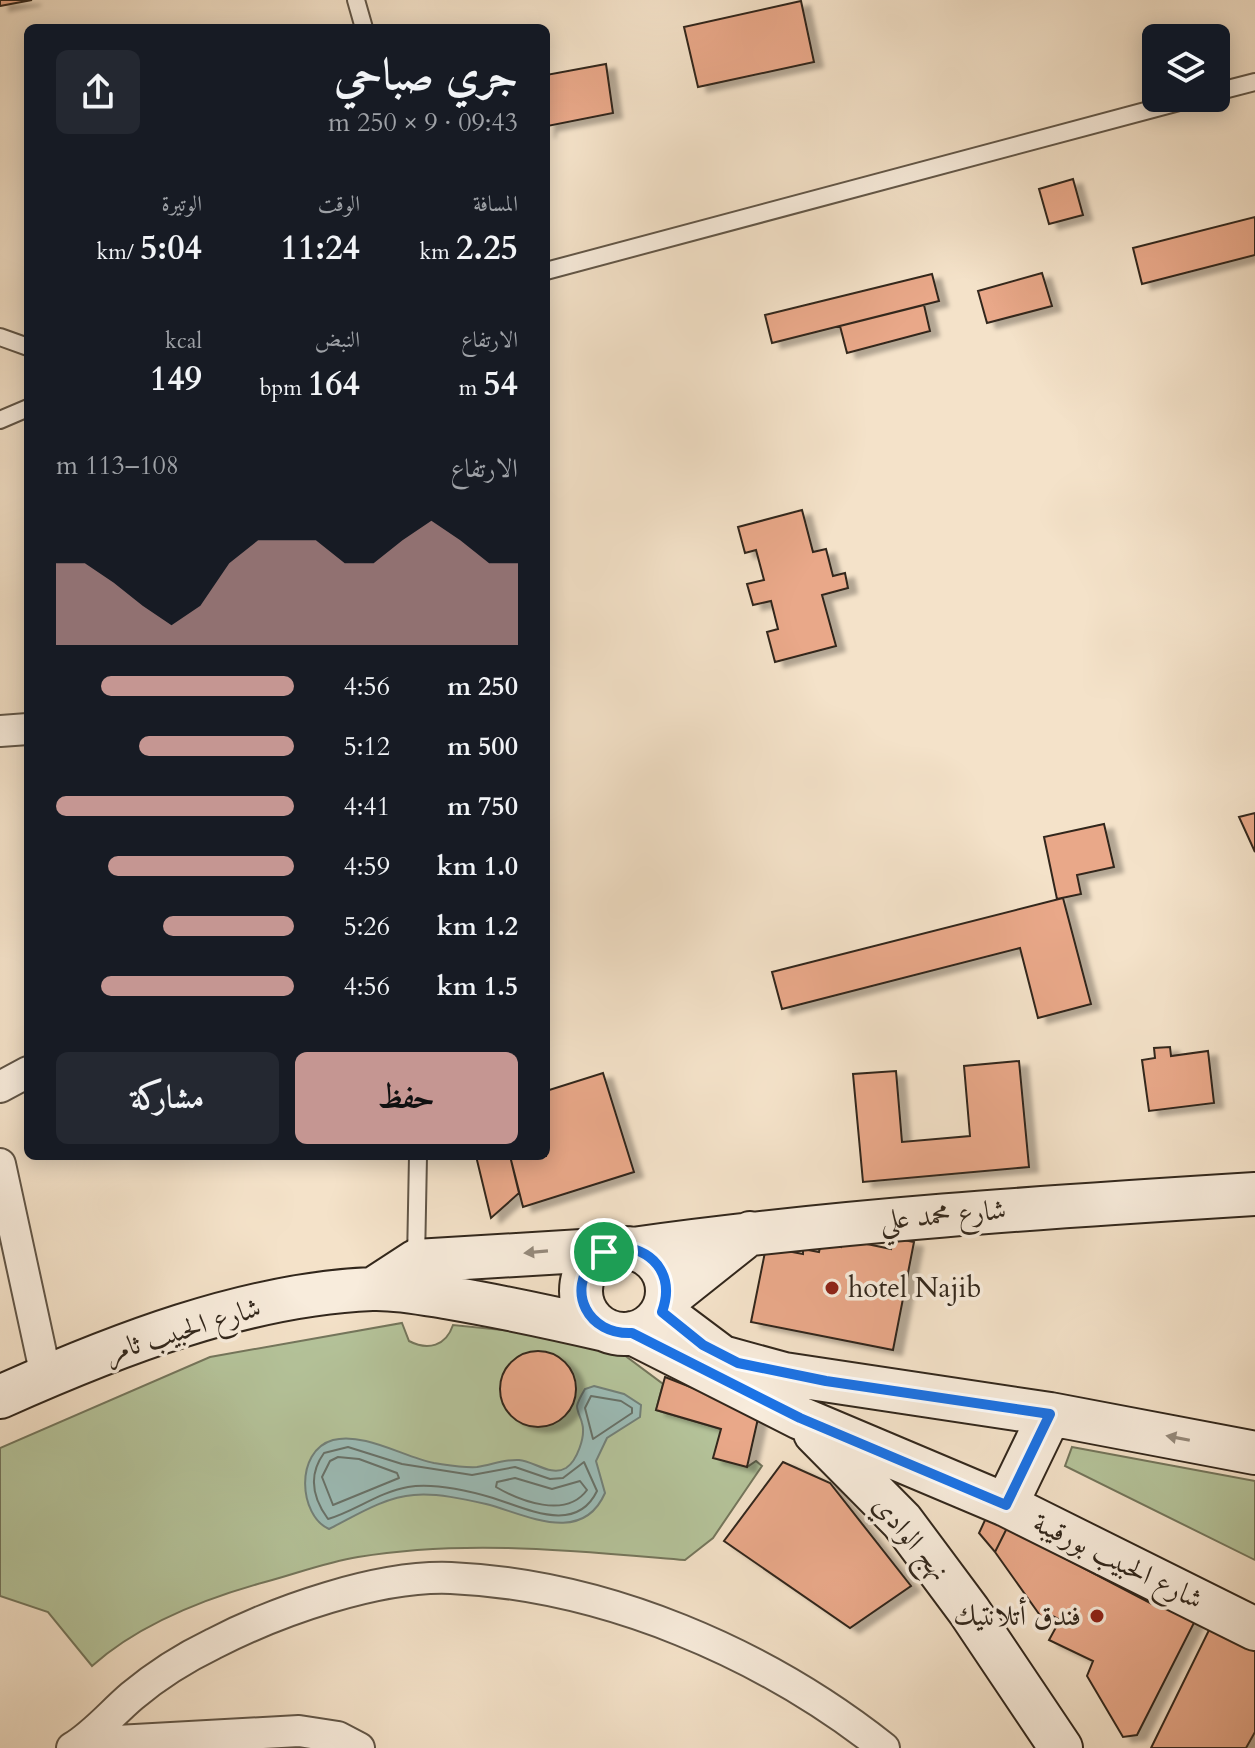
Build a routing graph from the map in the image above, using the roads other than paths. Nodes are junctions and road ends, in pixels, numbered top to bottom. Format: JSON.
{"nodes":[{"id":1,"x":356,"y":0,"type":"edge"},
{"id":2,"x":363,"y":24,"type":"edge"},
{"id":3,"x":1255,"y":82,"type":"edge"},
{"id":4,"x":1230,"y":88,"type":"edge"},
{"id":5,"x":1142,"y":112,"type":"edge"},
{"id":6,"x":550,"y":270,"type":"edge"},
{"id":7,"x":0,"y":337,"type":"edge"},
{"id":8,"x":24,"y":346,"type":"edge"},
{"id":9,"x":24,"y":410,"type":"edge"},
{"id":10,"x":0,"y":420,"type":"edge"},
{"id":11,"x":24,"y":729,"type":"edge"},
{"id":12,"x":0,"y":731,"type":"edge"},
{"id":13,"x":24,"y":1074,"type":"edge"},
{"id":14,"x":0,"y":1087,"type":"edge"},
{"id":15,"x":418,"y":1160,"type":"edge"},
{"id":16,"x":0,"y":1164,"type":"edge"},
{"id":17,"x":1255,"y":1194,"type":"edge"},
{"id":18,"x":751,"y":1232,"type":"junction"},
{"id":19,"x":623,"y":1249,"type":"junction"},
{"id":20,"x":418,"y":1277,"type":"junction"},
{"id":21,"x":373,"y":1289,"type":"joint"},
{"id":22,"x":642,"y":1319,"type":"junction"},
{"id":23,"x":46,"y":1376,"type":"junction"},
{"id":24,"x":0,"y":1397,"type":"edge"},
{"id":25,"x":1050,"y":1414,"type":"junction"},
{"id":26,"x":800,"y":1418,"type":"junction"},
{"id":27,"x":1255,"y":1453,"type":"edge"},
{"id":28,"x":1006,"y":1505,"type":"junction"},
{"id":29,"x":1255,"y":1629,"type":"edge"},
{"id":30,"x":76,"y":1746,"type":"edge"},
{"id":31,"x":359,"y":1748,"type":"edge"},
{"id":32,"x":884,"y":1748,"type":"edge"},
{"id":33,"x":1061,"y":1748,"type":"edge"}],
"edges":[{"from":1,"to":2,"type":"lane"},
{"from":3,"to":4,"type":"lane"},
{"from":5,"to":6,"type":"lane"},
{"from":7,"to":8,"type":"lane"},
{"from":9,"to":10,"type":"lane"},
{"from":11,"to":12,"type":"street"},
{"from":13,"to":14,"type":"street"},
{"from":15,"to":20,"type":"lane"},
{"from":16,"to":23,"type":"street"},
{"from":17,"to":18,"type":"street","name":"شارع محمد علي"},
{"from":18,"to":19,"type":"street","name":"شارع محمد علي"},
{"from":18,"to":22,"type":"street"},
{"from":19,"to":20,"type":"street","name":"شارع محمد علي","one_way":true},
{"from":19,"to":22,"type":"street"},
{"from":19,"to":22,"type":"street"},
{"from":20,"to":21,"type":"street","name":"شارع الحبيب بورقيبة"},
{"from":20,"to":22,"type":"street","name":"شارع الحبيب بورقيبة"},
{"from":21,"to":23,"type":"street","name":"شارع الحبيب ثامر"},
{"from":22,"to":25,"type":"street"},
{"from":22,"to":26,"type":"street","name":"شارع الحبيب بورقيبة"},
{"from":23,"to":24,"type":"street","name":"شارع الحبيب ثامر"},
{"from":27,"to":25,"type":"street","one_way":true},
{"from":25,"to":28,"type":"street"},
{"from":26,"to":28,"type":"street","name":"شارع الحبيب بورقيبة"},
{"from":26,"to":33,"type":"street","name":"نهج الوادي"},
{"from":28,"to":29,"type":"street","name":"شارع الحبيب بورقيبة"},
{"from":30,"to":31,"type":"street"},
{"from":30,"to":32,"type":"street"}]}
